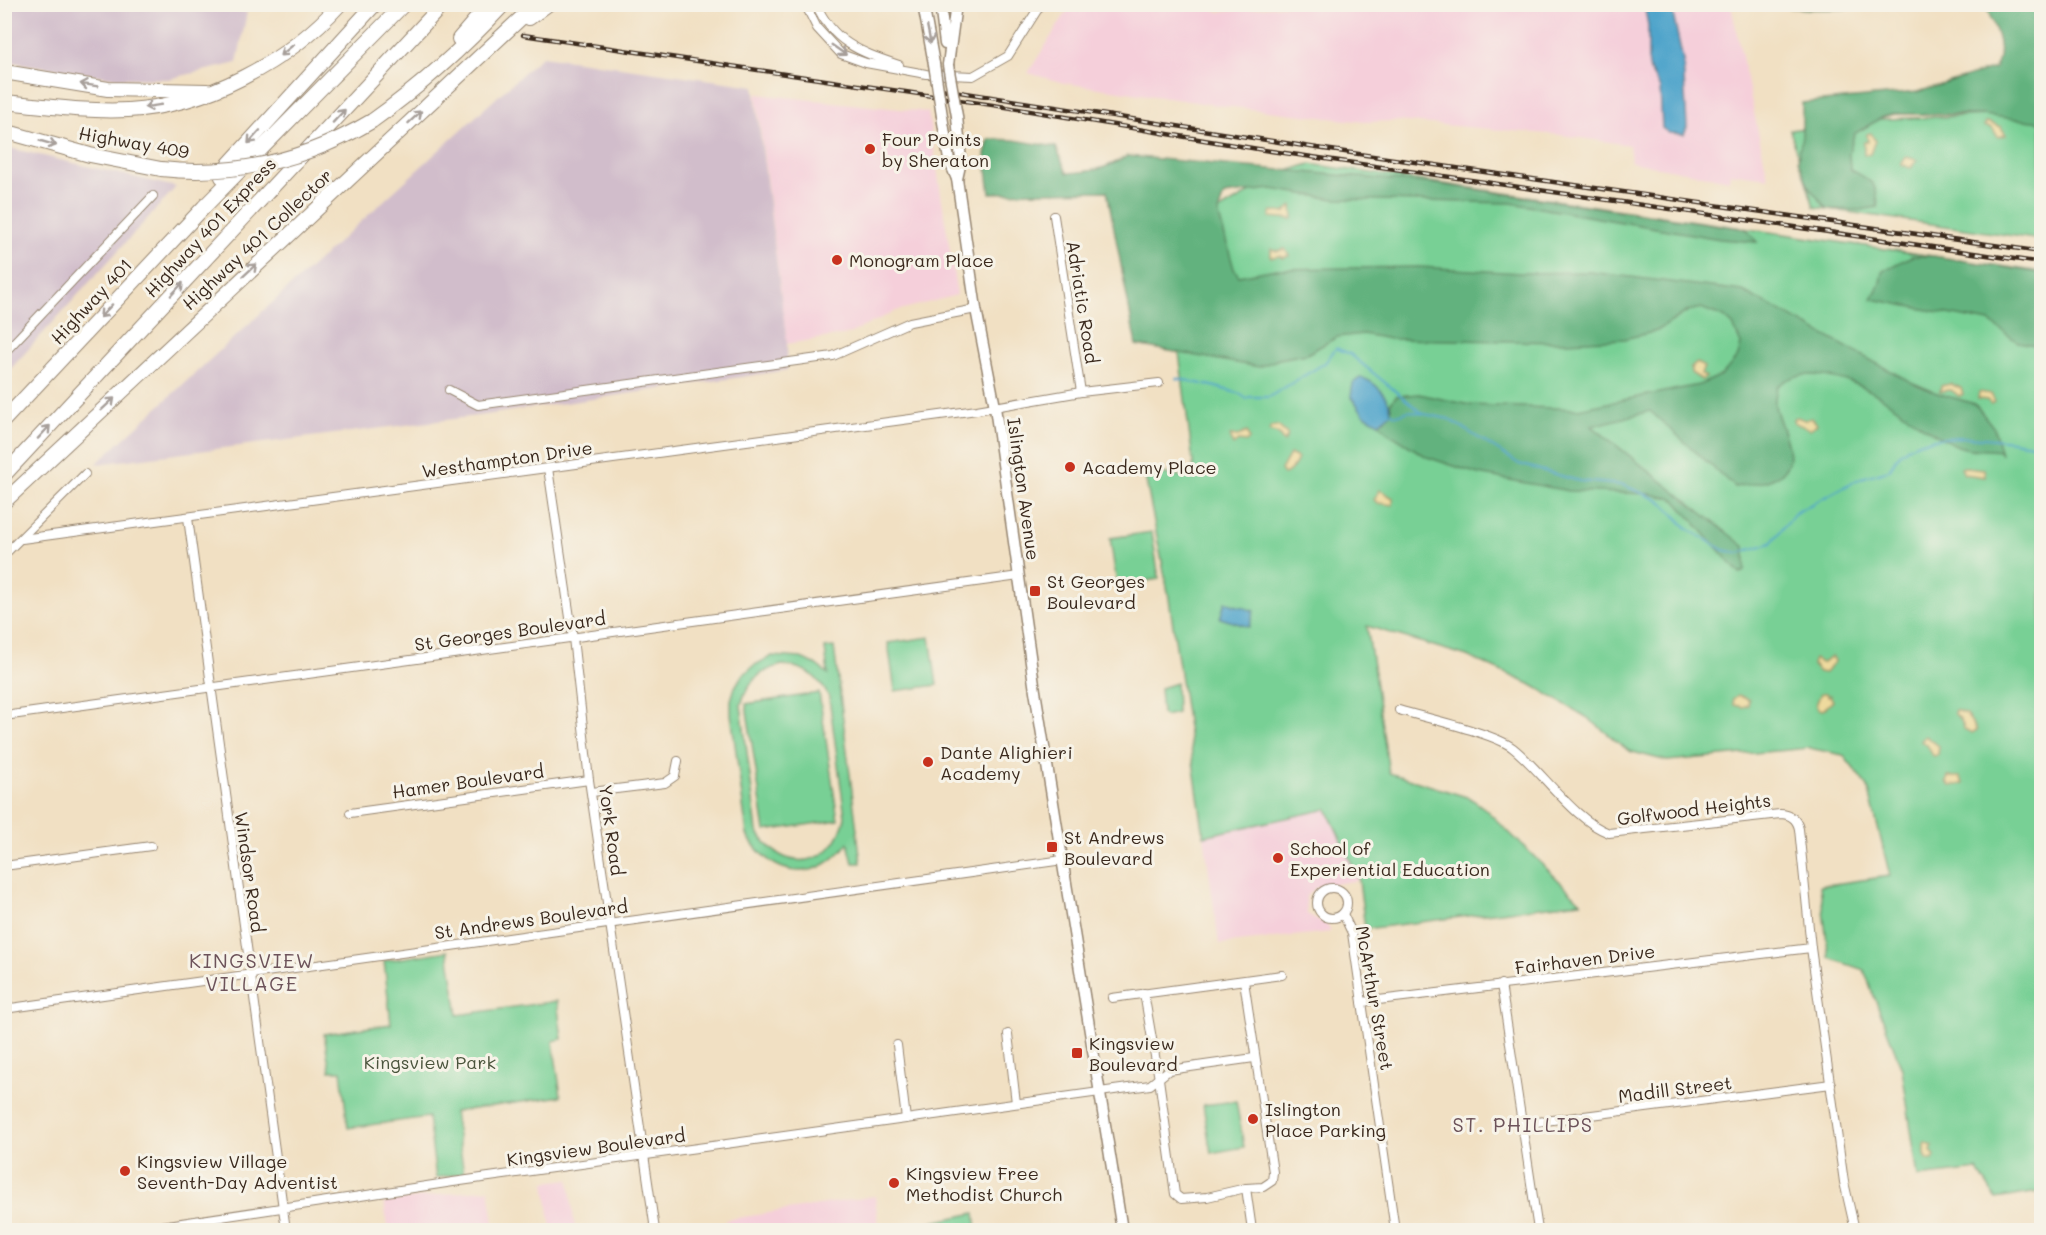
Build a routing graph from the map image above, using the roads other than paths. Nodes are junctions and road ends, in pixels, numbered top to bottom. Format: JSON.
{"nodes":[{"id":1,"x":340,"y":4,"type":"edge"},
{"id":2,"x":375,"y":4,"type":"edge"},
{"id":3,"x":404,"y":4,"type":"edge"},
{"id":4,"x":443,"y":4,"type":"edge"},
{"id":5,"x":489,"y":4,"type":"edge"},
{"id":6,"x":504,"y":4,"type":"edge"},
{"id":7,"x":536,"y":4,"type":"edge"},
{"id":8,"x":548,"y":4,"type":"edge"},
{"id":9,"x":805,"y":4,"type":"edge"},
{"id":10,"x":816,"y":4,"type":"edge"},
{"id":11,"x":940,"y":4,"type":"edge"},
{"id":12,"x":956,"y":4,"type":"edge"},
{"id":13,"x":1041,"y":4,"type":"edge"},
{"id":14,"x":923,"y":5,"type":"edge"},
{"id":15,"x":516,"y":23,"type":"junction"},
{"id":16,"x":444,"y":61,"type":"junction"},
{"id":17,"x":948,"y":65,"type":"junction"},
{"id":18,"x":4,"y":72,"type":"edge"},
{"id":19,"x":926,"y":74,"type":"junction"},
{"id":20,"x":210,"y":91,"type":"junction"},
{"id":21,"x":4,"y":102,"type":"edge"},
{"id":22,"x":4,"y":131,"type":"edge"},
{"id":23,"x":957,"y":179,"type":"junction"},
{"id":24,"x":153,"y":196,"type":"dead end"},
{"id":25,"x":204,"y":207,"type":"junction"},
{"id":26,"x":1054,"y":216,"type":"dead end"},
{"id":27,"x":976,"y":309,"type":"junction"},
{"id":28,"x":4,"y":352,"type":"edge"},
{"id":29,"x":1159,"y":383,"type":"dead end"},
{"id":30,"x":449,"y":390,"type":"dead end"},
{"id":31,"x":1081,"y":392,"type":"junction"},
{"id":32,"x":995,"y":407,"type":"junction"},
{"id":33,"x":4,"y":420,"type":"edge"},
{"id":34,"x":548,"y":468,"type":"junction"},
{"id":35,"x":85,"y":474,"type":"dead end"},
{"id":36,"x":4,"y":475,"type":"edge"},
{"id":37,"x":4,"y":502,"type":"edge"},
{"id":38,"x":188,"y":518,"type":"junction"},
{"id":39,"x":22,"y":539,"type":"junction"},
{"id":40,"x":4,"y":555,"type":"edge"},
{"id":41,"x":1019,"y":576,"type":"junction"},
{"id":42,"x":573,"y":638,"type":"junction"},
{"id":43,"x":210,"y":688,"type":"junction"},
{"id":44,"x":1399,"y":710,"type":"dead end"},
{"id":45,"x":4,"y":716,"type":"edge"},
{"id":46,"x":678,"y":760,"type":"dead end"},
{"id":47,"x":589,"y":780,"type":"junction"},
{"id":48,"x":592,"y":792,"type":"junction"},
{"id":49,"x":350,"y":813,"type":"dead end"},
{"id":50,"x":151,"y":846,"type":"dead end"},
{"id":51,"x":1062,"y":860,"type":"junction"},
{"id":52,"x":4,"y":866,"type":"edge"},
{"id":53,"x":1343,"y":914,"type":"junction"},
{"id":54,"x":610,"y":923,"type":"junction"},
{"id":55,"x":1811,"y":948,"type":"junction"},
{"id":56,"x":249,"y":974,"type":"junction"},
{"id":57,"x":1282,"y":975,"type":"dead end"},
{"id":58,"x":1244,"y":981,"type":"junction"},
{"id":59,"x":1501,"y":984,"type":"junction"},
{"id":60,"x":1144,"y":993,"type":"junction"},
{"id":61,"x":1112,"y":998,"type":"dead end"},
{"id":62,"x":1362,"y":1002,"type":"junction"},
{"id":63,"x":4,"y":1009,"type":"edge"},
{"id":64,"x":1008,"y":1034,"type":"dead end"},
{"id":65,"x":897,"y":1045,"type":"dead end"},
{"id":66,"x":1254,"y":1058,"type":"junction"},
{"id":67,"x":1159,"y":1080,"type":"junction"},
{"id":68,"x":1831,"y":1084,"type":"junction"},
{"id":69,"x":1098,"y":1091,"type":"junction"},
{"id":70,"x":1016,"y":1103,"type":"junction"},
{"id":71,"x":906,"y":1119,"type":"junction"},
{"id":72,"x":1522,"y":1124,"type":"junction"},
{"id":73,"x":644,"y":1156,"type":"junction"},
{"id":74,"x":1246,"y":1188,"type":"junction"},
{"id":75,"x":283,"y":1207,"type":"junction"},
{"id":76,"x":135,"y":1230,"type":"edge"},
{"id":77,"x":286,"y":1230,"type":"edge"},
{"id":78,"x":655,"y":1230,"type":"edge"},
{"id":79,"x":1122,"y":1230,"type":"edge"},
{"id":80,"x":1252,"y":1230,"type":"edge"},
{"id":81,"x":1395,"y":1230,"type":"edge"},
{"id":82,"x":1538,"y":1230,"type":"edge"},
{"id":83,"x":1855,"y":1230,"type":"edge"},
{"id":84,"x":2037,"y":1230,"type":"edge"},
{"id":85,"x":2042,"y":1230,"type":"edge"}],
"edges":[{"from":1,"to":20,"type":"highway","name":"Highway 409","one_way":true},
{"from":2,"to":25,"type":"highway","one_way":true},
{"from":3,"to":25,"type":"highway","name":"Highway 401 Express"},
{"from":36,"to":4,"type":"highway","name":"Highway 401 Express","one_way":true},
{"from":5,"to":16,"type":"highway"},
{"from":6,"to":16,"type":"highway"},
{"from":7,"to":15,"type":"highway","name":"Highway 401 Collector"},
{"from":8,"to":15,"type":"highway"},
{"from":9,"to":19,"type":"street","one_way":true},
{"from":10,"to":19,"type":"street"},
{"from":11,"to":17,"type":"main road","name":"Islington Avenue"},
{"from":12,"to":17,"type":"main road"},
{"from":13,"to":19,"type":"street"},
{"from":14,"to":23,"type":"main road","name":"Islington Avenue","one_way":true,"bridge":true},
{"from":37,"to":15,"type":"highway","name":"Highway 401 Collector","one_way":true},
{"from":22,"to":16,"type":"highway","name":"Highway 409","one_way":true,"bridge":true},
{"from":17,"to":23,"type":"main road","name":"Islington Avenue","bridge":true},
{"from":20,"to":18,"type":"highway","one_way":true},
{"from":20,"to":21,"type":"highway","name":"Highway 409","one_way":true},
{"from":23,"to":27,"type":"main road","name":"Islington Avenue"},
{"from":24,"to":28,"type":"street"},
{"from":25,"to":33,"type":"highway","name":"Highway 401","one_way":true},
{"from":26,"to":31,"type":"street","name":"Adriatic Road"},
{"from":27,"to":30,"type":"street"},
{"from":27,"to":32,"type":"main road","name":"Islington Avenue"},
{"from":29,"to":31,"type":"street","name":"Westhampton Drive"},
{"from":31,"to":32,"type":"street","name":"Westhampton Drive"},
{"from":32,"to":34,"type":"street","name":"Westhampton Drive"},
{"from":32,"to":41,"type":"main road","name":"Islington Avenue"},
{"from":34,"to":38,"type":"street","name":"Westhampton Drive"},
{"from":34,"to":42,"type":"street","name":"York Road"},
{"from":35,"to":39,"type":"street"},
{"from":38,"to":39,"type":"street","name":"Westhampton Drive"},
{"from":38,"to":43,"type":"street","name":"Windsor Road"},
{"from":39,"to":40,"type":"street"},
{"from":41,"to":42,"type":"street","name":"St Georges Boulevard"},
{"from":41,"to":51,"type":"main road","name":"Islington Avenue"},
{"from":42,"to":43,"type":"street","name":"St Georges Boulevard"},
{"from":42,"to":47,"type":"street","name":"York Road"},
{"from":43,"to":45,"type":"street","name":"St Georges Boulevard"},
{"from":43,"to":56,"type":"street","name":"Windsor Road"},
{"from":44,"to":55,"type":"street","name":"Golfwood Heights"},
{"from":46,"to":48,"type":"street"},
{"from":47,"to":48,"type":"street","name":"York Road"},
{"from":47,"to":49,"type":"street","name":"Hamer Boulevard"},
{"from":48,"to":54,"type":"street","name":"York Road"},
{"from":50,"to":52,"type":"street"},
{"from":51,"to":54,"type":"street","name":"St Andrews Boulevard"},
{"from":51,"to":69,"type":"main road","name":"Islington Avenue"},
{"from":53,"to":53,"type":"street","name":"McArthur Street"},
{"from":53,"to":62,"type":"street","name":"McArthur Street"},
{"from":54,"to":56,"type":"street","name":"St Andrews Boulevard"},
{"from":54,"to":73,"type":"street","name":"York Road"},
{"from":55,"to":59,"type":"street","name":"Fairhaven Drive"},
{"from":55,"to":68,"type":"street","name":"Golfwood Heights"},
{"from":56,"to":63,"type":"street","name":"St Andrews Boulevard"},
{"from":56,"to":75,"type":"street","name":"Windsor Road"},
{"from":57,"to":58,"type":"street"},
{"from":58,"to":60,"type":"street"},
{"from":58,"to":66,"type":"street"},
{"from":59,"to":62,"type":"street","name":"Fairhaven Drive"},
{"from":59,"to":72,"type":"street"},
{"from":60,"to":61,"type":"street"},
{"from":60,"to":67,"type":"street"},
{"from":62,"to":81,"type":"street","name":"McArthur Street"},
{"from":64,"to":70,"type":"street"},
{"from":65,"to":71,"type":"street"},
{"from":66,"to":67,"type":"street","name":"Kingsview Boulevard"},
{"from":66,"to":74,"type":"street"},
{"from":67,"to":69,"type":"street","name":"Kingsview Boulevard"},
{"from":67,"to":74,"type":"street"},
{"from":68,"to":72,"type":"street","name":"Madill Street"},
{"from":68,"to":83,"type":"street","name":"Golfwood Heights"},
{"from":69,"to":70,"type":"street","name":"Kingsview Boulevard"},
{"from":69,"to":79,"type":"main road","name":"Islington Avenue"},
{"from":70,"to":71,"type":"street","name":"Kingsview Boulevard"},
{"from":71,"to":73,"type":"street","name":"Kingsview Boulevard"},
{"from":72,"to":82,"type":"street"},
{"from":73,"to":75,"type":"street","name":"Kingsview Boulevard"},
{"from":73,"to":78,"type":"street","name":"York Road"},
{"from":74,"to":80,"type":"street"},
{"from":75,"to":76,"type":"street","name":"Kingsview Boulevard"},
{"from":75,"to":77,"type":"street","name":"Windsor Road"},
{"from":84,"to":85,"type":"street"}]}
